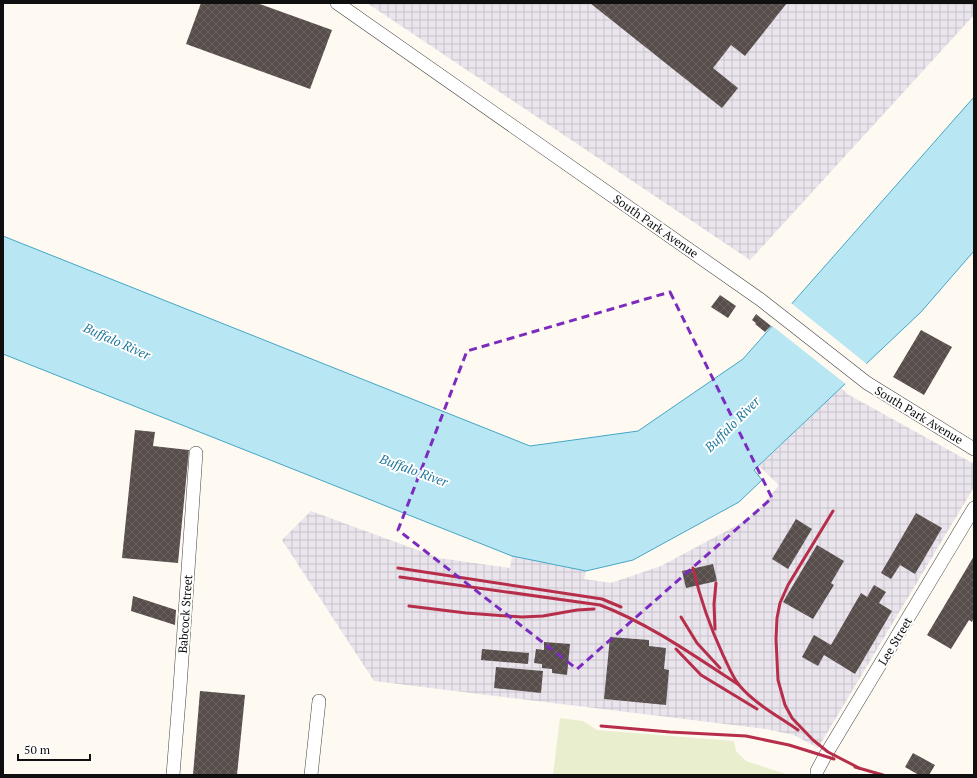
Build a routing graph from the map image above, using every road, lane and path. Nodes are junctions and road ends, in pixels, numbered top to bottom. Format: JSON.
{"nodes":[{"id":1,"x":337,"y":3,"type":"edge"},
{"id":2,"x":974,"y":448,"type":"edge"},
{"id":3,"x":196,"y":453,"type":"dead end"},
{"id":4,"x":974,"y":508,"type":"edge"},
{"id":5,"x":319,"y":701,"type":"dead end"},
{"id":6,"x":172,"y":775,"type":"edge"},
{"id":7,"x":311,"y":775,"type":"edge"},
{"id":8,"x":817,"y":775,"type":"edge"}],
"edges":[{"from":1,"to":2,"type":"street","name":"South Park Avenue"},
{"from":3,"to":6,"type":"street","name":"Babcock Street"},
{"from":4,"to":8,"type":"street","name":"Lee Street"},
{"from":5,"to":7,"type":"street"}]}
